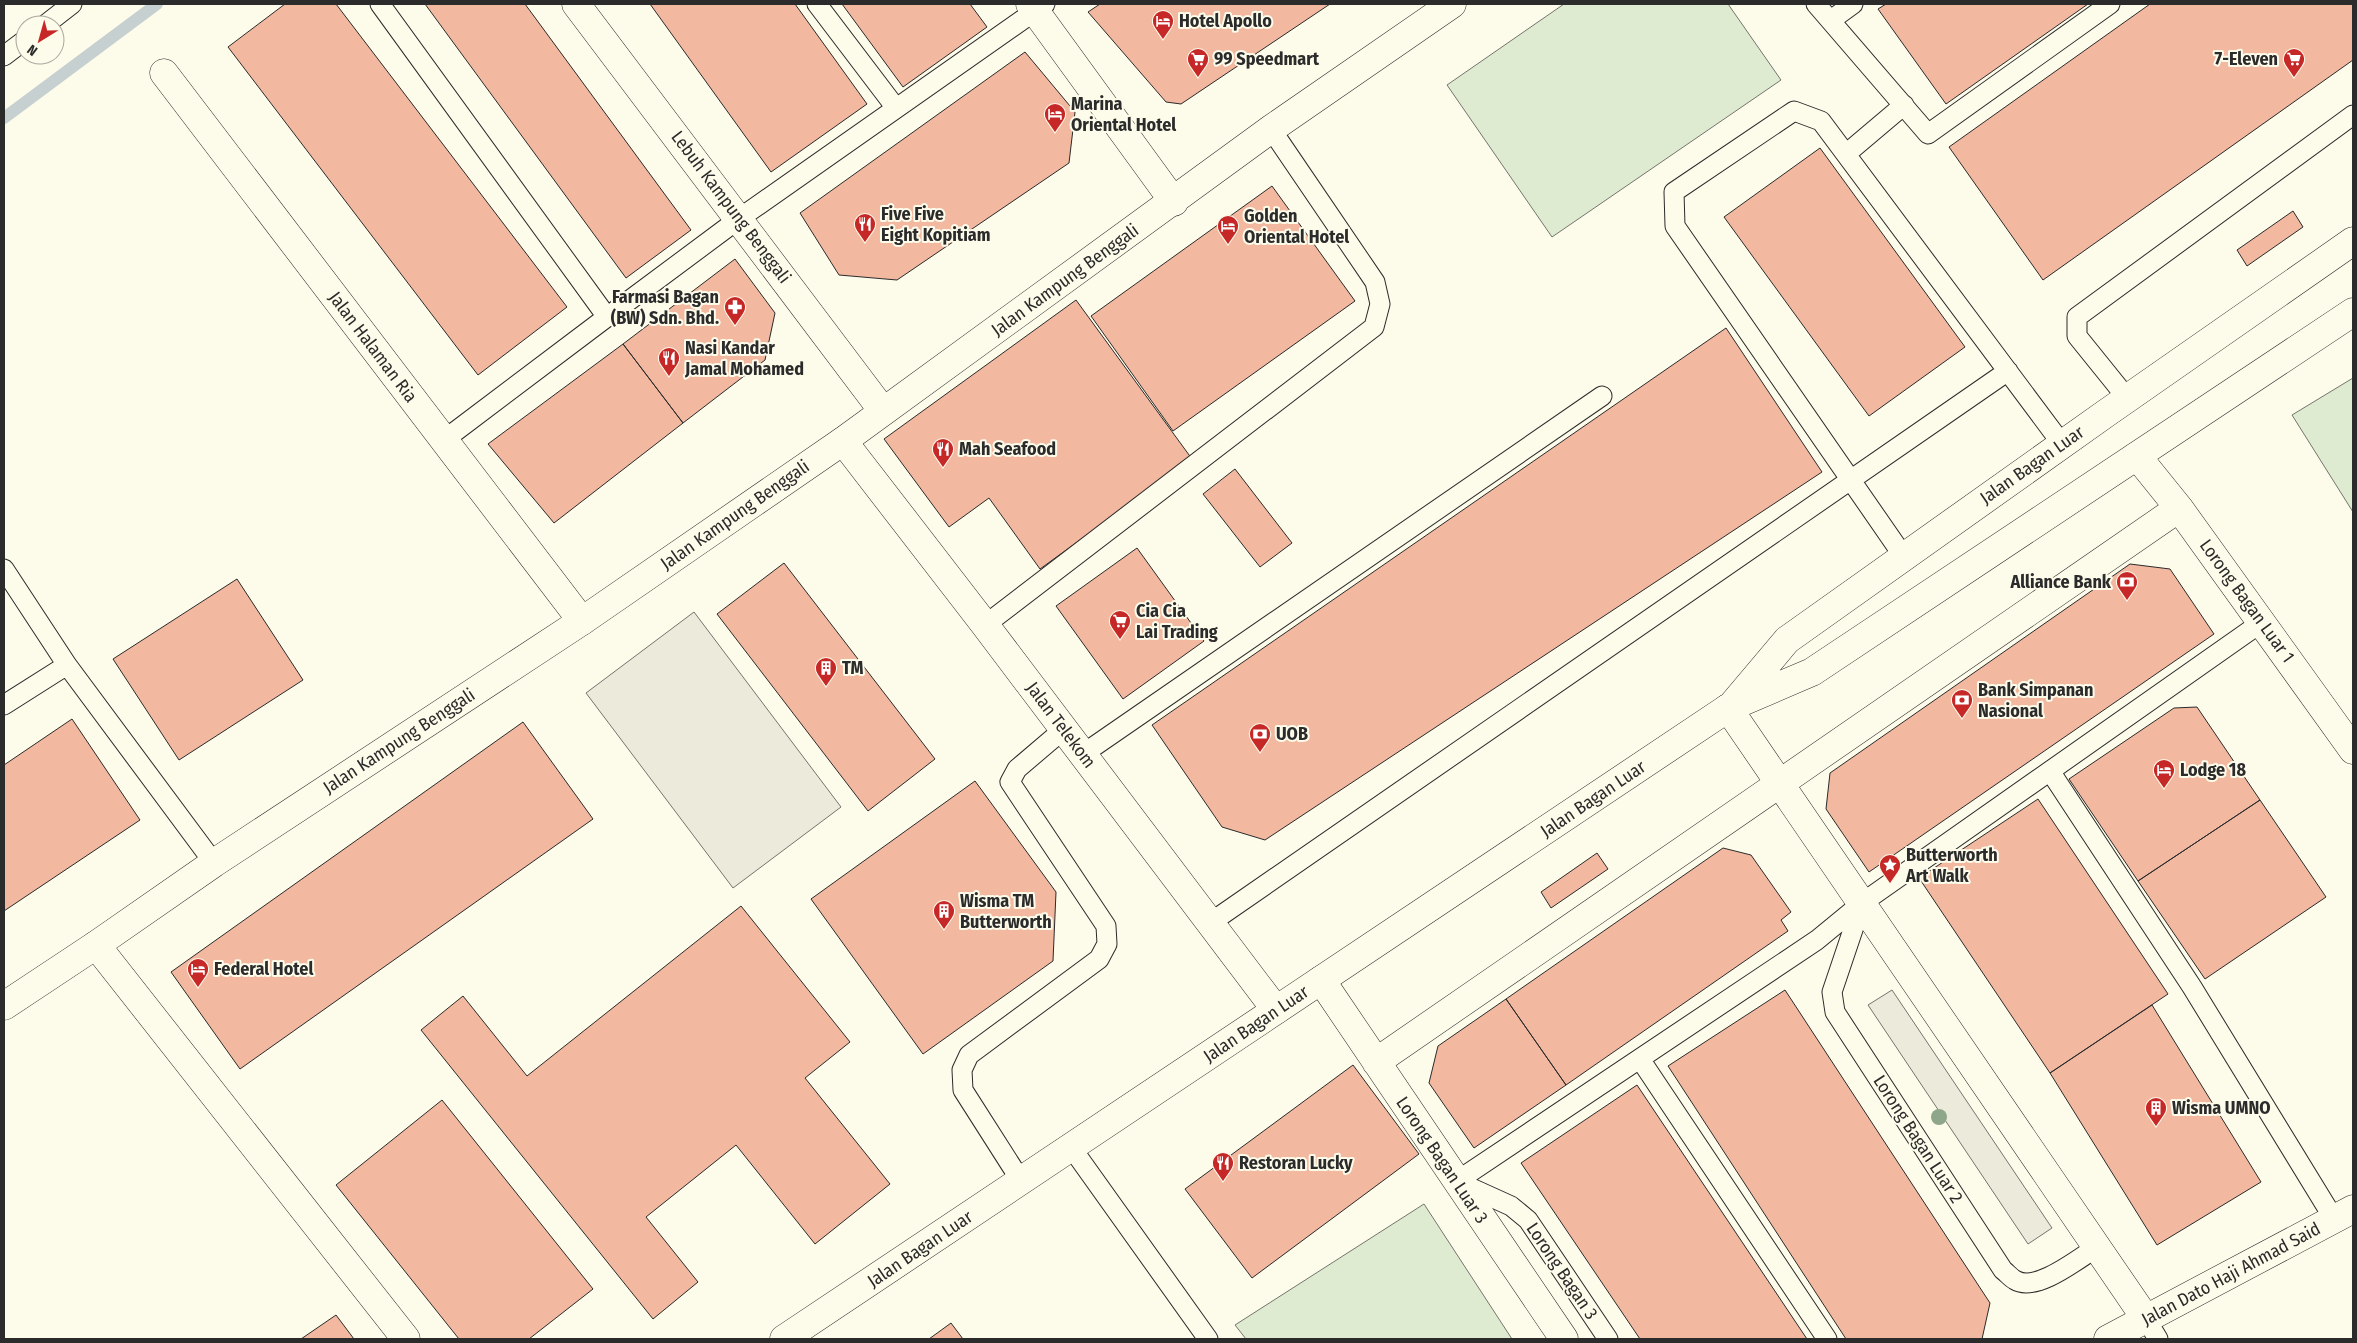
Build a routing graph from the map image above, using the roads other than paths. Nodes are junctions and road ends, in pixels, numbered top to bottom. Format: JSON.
{"nodes":[{"id":1,"x":72,"y":4,"type":"edge"},
{"id":2,"x":380,"y":4,"type":"edge"},
{"id":3,"x":576,"y":4,"type":"edge"},
{"id":4,"x":817,"y":4,"type":"edge"},
{"id":5,"x":1452,"y":4,"type":"edge"},
{"id":6,"x":1816,"y":4,"type":"edge"},
{"id":7,"x":1853,"y":4,"type":"edge"},
{"id":8,"x":2110,"y":4,"type":"edge"},
{"id":9,"x":1037,"y":6,"type":"edge"},
{"id":10,"x":58,"y":15,"type":"edge"},
{"id":11,"x":1831,"y":20,"type":"junction"},
{"id":12,"x":15,"y":48,"type":"edge"},
{"id":13,"x":4,"y":56,"type":"edge"},
{"id":14,"x":164,"y":73,"type":"dead end"},
{"id":15,"x":1904,"y":105,"type":"junction"},
{"id":16,"x":896,"y":108,"type":"junction"},
{"id":17,"x":2353,"y":115,"type":"edge"},
{"id":18,"x":1271,"y":130,"type":"junction"},
{"id":19,"x":1846,"y":154,"type":"junction"},
{"id":20,"x":1174,"y":202,"type":"junction"},
{"id":21,"x":740,"y":218,"type":"junction"},
{"id":22,"x":2353,"y":241,"type":"edge"},
{"id":23,"x":2353,"y":312,"type":"edge"},
{"id":24,"x":606,"y":317,"type":"junction"},
{"id":25,"x":2008,"y":372,"type":"junction"},
{"id":26,"x":1602,"y":396,"type":"dead end"},
{"id":27,"x":2127,"y":398,"type":"junction"},
{"id":28,"x":884,"y":411,"type":"junction"},
{"id":29,"x":444,"y":440,"type":"junction"},
{"id":30,"x":843,"y":441,"type":"junction"},
{"id":31,"x":2062,"y":444,"type":"junction"},
{"id":32,"x":2137,"y":456,"type":"junction"},
{"id":33,"x":1851,"y":480,"type":"junction"},
{"id":34,"x":2179,"y":508,"type":"junction"},
{"id":35,"x":1904,"y":557,"type":"junction"},
{"id":36,"x":4,"y":569,"type":"edge"},
{"id":37,"x":582,"y":621,"type":"junction"},
{"id":38,"x":2262,"y":622,"type":"junction"},
{"id":39,"x":985,"y":625,"type":"junction"},
{"id":40,"x":67,"y":665,"type":"junction"},
{"id":41,"x":4,"y":705,"type":"edge"},
{"id":42,"x":1728,"y":708,"type":"junction"},
{"id":43,"x":1064,"y":729,"type":"junction"},
{"id":44,"x":2353,"y":750,"type":"edge"},
{"id":45,"x":1082,"y":754,"type":"junction"},
{"id":46,"x":2050,"y":771,"type":"junction"},
{"id":47,"x":1780,"y":784,"type":"junction"},
{"id":48,"x":214,"y":864,"type":"junction"},
{"id":49,"x":1862,"y":904,"type":"junction"},
{"id":50,"x":1210,"y":923,"type":"junction"},
{"id":51,"x":96,"y":945,"type":"junction"},
{"id":52,"x":1321,"y":980,"type":"junction"},
{"id":53,"x":4,"y":1006,"type":"edge"},
{"id":54,"x":1276,"y":1010,"type":"junction"},
{"id":55,"x":1640,"y":1059,"type":"junction"},
{"id":56,"x":1376,"y":1062,"type":"junction"},
{"id":57,"x":1071,"y":1148,"type":"junction"},
{"id":58,"x":1021,"y":1181,"type":"junction"},
{"id":59,"x":1457,"y":1182,"type":"junction"},
{"id":60,"x":2344,"y":1214,"type":"edge"},
{"id":61,"x":2097,"y":1247,"type":"junction"},
{"id":62,"x":2152,"y":1329,"type":"edge"},
{"id":63,"x":406,"y":1339,"type":"edge"},
{"id":64,"x":784,"y":1339,"type":"edge"},
{"id":65,"x":1208,"y":1339,"type":"edge"},
{"id":66,"x":1564,"y":1339,"type":"edge"},
{"id":67,"x":1608,"y":1339,"type":"edge"},
{"id":68,"x":1826,"y":1339,"type":"edge"},
{"id":69,"x":2108,"y":1339,"type":"edge"}],
"edges":[{"from":1,"to":10,"type":"lane"},
{"from":2,"to":24,"type":"lane"},
{"from":3,"to":21,"type":"street","name":"Lebuh Kampung Benggali"},
{"from":4,"to":16,"type":"lane"},
{"from":5,"to":18,"type":"street","name":"Jalan Kampung Benggali"},
{"from":6,"to":11,"type":"lane"},
{"from":7,"to":11,"type":"lane"},
{"from":8,"to":15,"type":"lane"},
{"from":9,"to":16,"type":"lane"},
{"from":9,"to":20,"type":"street"},
{"from":11,"to":15,"type":"lane"},
{"from":12,"to":13,"type":"lane"},
{"from":14,"to":29,"type":"street","name":"Jalan Halaman Ria"},
{"from":15,"to":19,"type":"lane"},
{"from":16,"to":21,"type":"lane"},
{"from":17,"to":27,"type":"lane"},
{"from":18,"to":20,"type":"street","name":"Jalan Kampung Benggali"},
{"from":18,"to":39,"type":"lane"},
{"from":19,"to":25,"type":"lane"},
{"from":19,"to":33,"type":"lane"},
{"from":20,"to":28,"type":"street","name":"Jalan Kampung Benggali"},
{"from":21,"to":24,"type":"lane"},
{"from":21,"to":28,"type":"street","name":"Lebuh Kampung Benggali"},
{"from":22,"to":27,"type":"street","name":"Jalan Bagan Luar"},
{"from":23,"to":32,"type":"street","name":"Jalan Bagan Luar"},
{"from":24,"to":29,"type":"lane"},
{"from":25,"to":31,"type":"lane"},
{"from":25,"to":33,"type":"lane"},
{"from":26,"to":45,"type":"lane"},
{"from":27,"to":31,"type":"street","name":"Jalan Bagan Luar"},
{"from":28,"to":30,"type":"street","name":"Jalan Kampung Benggali"},
{"from":29,"to":37,"type":"street","name":"Jalan Halaman Ria"},
{"from":30,"to":37,"type":"street","name":"Jalan Kampung Benggali"},
{"from":30,"to":39,"type":"street","name":"Jalan Telekom"},
{"from":31,"to":35,"type":"street","name":"Jalan Bagan Luar"},
{"from":32,"to":34,"type":"street","name":"Lorong Bagan Luar 1"},
{"from":32,"to":42,"type":"street","name":"Jalan Bagan Luar"},
{"from":33,"to":35,"type":"lane"},
{"from":33,"to":50,"type":"lane"},
{"from":34,"to":38,"type":"street","name":"Lorong Bagan Luar 1"},
{"from":34,"to":47,"type":"street"},
{"from":35,"to":42,"type":"street","name":"Jalan Bagan Luar"},
{"from":36,"to":40,"type":"lane"},
{"from":37,"to":48,"type":"street","name":"Jalan Kampung Benggali"},
{"from":38,"to":44,"type":"street","name":"Lorong Bagan Luar 1"},
{"from":38,"to":46,"type":"lane"},
{"from":39,"to":43,"type":"street","name":"Jalan Telekom"},
{"from":40,"to":41,"type":"lane"},
{"from":40,"to":48,"type":"lane"},
{"from":42,"to":47,"type":"street"},
{"from":42,"to":52,"type":"street","name":"Jalan Bagan Luar"},
{"from":43,"to":45,"type":"street","name":"Jalan Telekom"},
{"from":43,"to":58,"type":"lane"},
{"from":45,"to":50,"type":"street","name":"Jalan Telekom"},
{"from":46,"to":49,"type":"lane"},
{"from":46,"to":60,"type":"lane"},
{"from":47,"to":49,"type":"street"},
{"from":47,"to":56,"type":"street"},
{"from":48,"to":51,"type":"street","name":"Jalan Kampung Benggali"},
{"from":49,"to":55,"type":"lane"},
{"from":49,"to":61,"type":"street"},
{"from":49,"to":61,"type":"lane","name":"Lorong Bagan Luar 2"},
{"from":50,"to":54,"type":"street","name":"Jalan Telekom"},
{"from":51,"to":53,"type":"street","name":"Jalan Kampung Benggali"},
{"from":51,"to":63,"type":"street"},
{"from":52,"to":54,"type":"street","name":"Jalan Bagan Luar"},
{"from":52,"to":56,"type":"street","name":"Lorong Bagan Luar 3"},
{"from":54,"to":57,"type":"street","name":"Jalan Bagan Luar"},
{"from":55,"to":59,"type":"lane"},
{"from":55,"to":68,"type":"lane"},
{"from":56,"to":59,"type":"street","name":"Lorong Bagan Luar 3"},
{"from":57,"to":58,"type":"street","name":"Jalan Bagan Luar"},
{"from":57,"to":65,"type":"lane"},
{"from":58,"to":64,"type":"street","name":"Jalan Bagan Luar"},
{"from":59,"to":66,"type":"street","name":"Lorong Bagan Luar 3"},
{"from":59,"to":67,"type":"lane","name":"Lorong Bagan 3"},
{"from":60,"to":62,"type":"street","name":"Jalan Dato Haji Ahmad Said"},
{"from":61,"to":62,"type":"street"},
{"from":62,"to":69,"type":"street","name":"Jalan Dato Haji Ahmad Said"}]}
